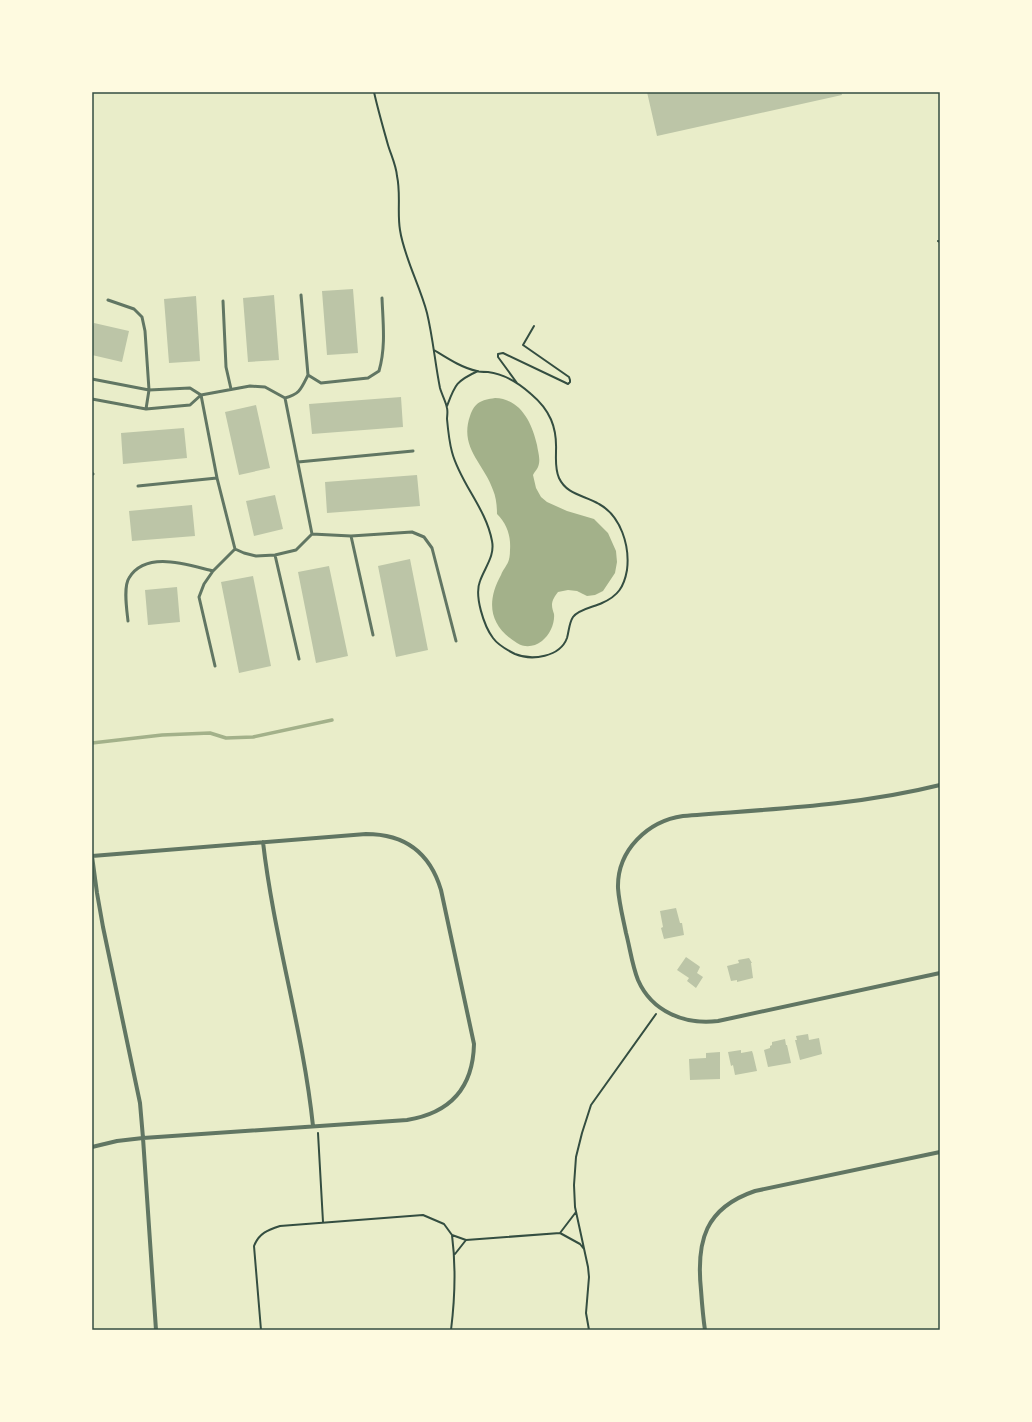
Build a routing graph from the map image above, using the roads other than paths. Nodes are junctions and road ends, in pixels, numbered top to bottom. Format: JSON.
{"nodes":[{"id":1,"x":301,"y":295,"type":"dead end"},
{"id":2,"x":382,"y":298,"type":"dead end"},
{"id":3,"x":108,"y":300,"type":"dead end"},
{"id":4,"x":223,"y":301,"type":"dead end"},
{"id":5,"x":308,"y":375,"type":"junction"},
{"id":6,"x":92,"y":379,"type":"edge"},
{"id":7,"x":149,"y":390,"type":"junction"},
{"id":8,"x":231,"y":390,"type":"junction"},
{"id":9,"x":201,"y":395,"type":"junction"},
{"id":10,"x":285,"y":398,"type":"junction"},
{"id":11,"x":92,"y":399,"type":"edge"},
{"id":12,"x":146,"y":410,"type":"junction"},
{"id":13,"x":413,"y":451,"type":"dead end"},
{"id":14,"x":298,"y":462,"type":"junction"},
{"id":15,"x":217,"y":478,"type":"junction"},
{"id":16,"x":138,"y":486,"type":"dead end"},
{"id":17,"x":312,"y":534,"type":"junction"},
{"id":18,"x":351,"y":536,"type":"junction"},
{"id":19,"x":235,"y":549,"type":"junction"},
{"id":20,"x":275,"y":555,"type":"junction"},
{"id":21,"x":213,"y":571,"type":"junction"},
{"id":22,"x":128,"y":621,"type":"dead end"},
{"id":23,"x":373,"y":635,"type":"dead end"},
{"id":24,"x":456,"y":641,"type":"dead end"},
{"id":25,"x":299,"y":659,"type":"dead end"},
{"id":26,"x":215,"y":666,"type":"dead end"},
{"id":27,"x":940,"y":786,"type":"edge"},
{"id":28,"x":263,"y":842,"type":"junction"},
{"id":29,"x":92,"y":856,"type":"edge"},
{"id":30,"x":940,"y":973,"type":"edge"},
{"id":31,"x":315,"y":1126,"type":"junction"},
{"id":32,"x":143,"y":1138,"type":"junction"},
{"id":33,"x":92,"y":1147,"type":"edge"},
{"id":34,"x":940,"y":1152,"type":"edge"},
{"id":35,"x":156,"y":1330,"type":"edge"},
{"id":36,"x":705,"y":1330,"type":"edge"}],
"edges":[{"from":1,"to":5,"type":"lane"},
{"from":2,"to":5,"type":"lane"},
{"from":3,"to":7,"type":"lane"},
{"from":4,"to":8,"type":"lane"},
{"from":5,"to":10,"type":"lane"},
{"from":6,"to":7,"type":"lane"},
{"from":7,"to":9,"type":"lane"},
{"from":7,"to":12,"type":"lane"},
{"from":8,"to":9,"type":"lane"},
{"from":8,"to":10,"type":"lane"},
{"from":9,"to":12,"type":"lane"},
{"from":9,"to":15,"type":"lane"},
{"from":10,"to":14,"type":"lane"},
{"from":11,"to":12,"type":"lane"},
{"from":13,"to":14,"type":"lane"},
{"from":14,"to":17,"type":"lane"},
{"from":15,"to":16,"type":"lane"},
{"from":15,"to":19,"type":"lane"},
{"from":17,"to":18,"type":"lane"},
{"from":17,"to":20,"type":"lane"},
{"from":18,"to":23,"type":"lane"},
{"from":18,"to":24,"type":"lane"},
{"from":19,"to":20,"type":"lane"},
{"from":19,"to":21,"type":"lane"},
{"from":20,"to":25,"type":"lane"},
{"from":21,"to":22,"type":"lane"},
{"from":21,"to":26,"type":"lane"},
{"from":27,"to":30,"type":"street"},
{"from":28,"to":29,"type":"street"},
{"from":28,"to":31,"type":"street"},
{"from":28,"to":31,"type":"street"},
{"from":29,"to":32,"type":"street"},
{"from":31,"to":32,"type":"street"},
{"from":32,"to":33,"type":"street"},
{"from":32,"to":35,"type":"street"},
{"from":34,"to":36,"type":"street"}]}
